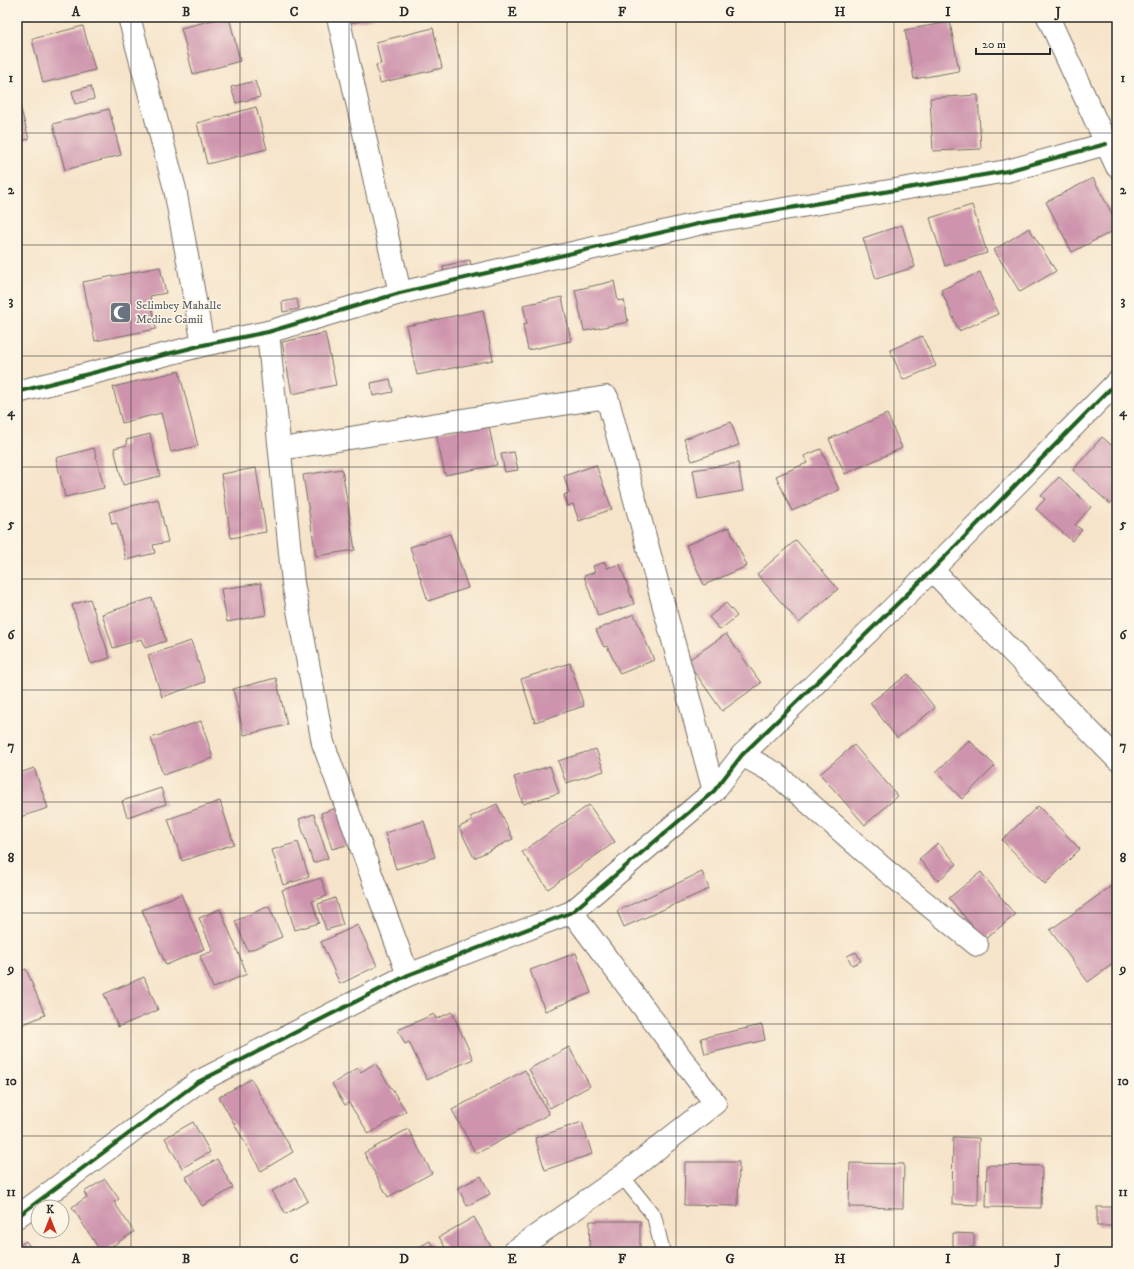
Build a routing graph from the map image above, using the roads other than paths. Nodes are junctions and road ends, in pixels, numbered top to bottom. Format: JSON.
{"nodes":[{"id":1,"x":130,"y":17,"type":"edge"},
{"id":2,"x":338,"y":17,"type":"edge"},
{"id":3,"x":1048,"y":17,"type":"edge"},
{"id":4,"x":1106,"y":144,"type":"junction"},
{"id":5,"x":1117,"y":167,"type":"edge"},
{"id":6,"x":400,"y":293,"type":"junction"},
{"id":7,"x":268,"y":332,"type":"junction"},
{"id":8,"x":203,"y":345,"type":"junction"},
{"id":9,"x":1117,"y":382,"type":"edge"},
{"id":10,"x":17,"y":392,"type":"edge"},
{"id":11,"x":280,"y":449,"type":"junction"},
{"id":12,"x":932,"y":570,"type":"junction"},
{"id":13,"x":742,"y":754,"type":"junction"},
{"id":14,"x":1117,"y":759,"type":"edge"},
{"id":15,"x":714,"y":791,"type":"junction"},
{"id":16,"x":572,"y":912,"type":"junction"},
{"id":17,"x":977,"y":945,"type":"dead end"},
{"id":18,"x":408,"y":975,"type":"junction"},
{"id":19,"x":622,"y":1176,"type":"junction"},
{"id":20,"x":17,"y":1217,"type":"edge"},
{"id":21,"x":513,"y":1252,"type":"edge"},
{"id":22,"x":663,"y":1252,"type":"edge"}],
"edges":[{"from":1,"to":8,"type":"street"},
{"from":2,"to":6,"type":"street"},
{"from":3,"to":4,"type":"street"},
{"from":4,"to":5,"type":"street"},
{"from":4,"to":6,"type":"street"},
{"from":6,"to":7,"type":"street"},
{"from":7,"to":8,"type":"street"},
{"from":7,"to":11,"type":"street"},
{"from":8,"to":10,"type":"street"},
{"from":9,"to":12,"type":"street"},
{"from":11,"to":15,"type":"street"},
{"from":11,"to":18,"type":"street"},
{"from":12,"to":13,"type":"street"},
{"from":12,"to":14,"type":"street"},
{"from":13,"to":15,"type":"street"},
{"from":13,"to":17,"type":"street"},
{"from":15,"to":16,"type":"street"},
{"from":16,"to":18,"type":"street"},
{"from":16,"to":19,"type":"street"},
{"from":18,"to":20,"type":"street"},
{"from":19,"to":21,"type":"street"},
{"from":19,"to":22,"type":"lane"}]}
